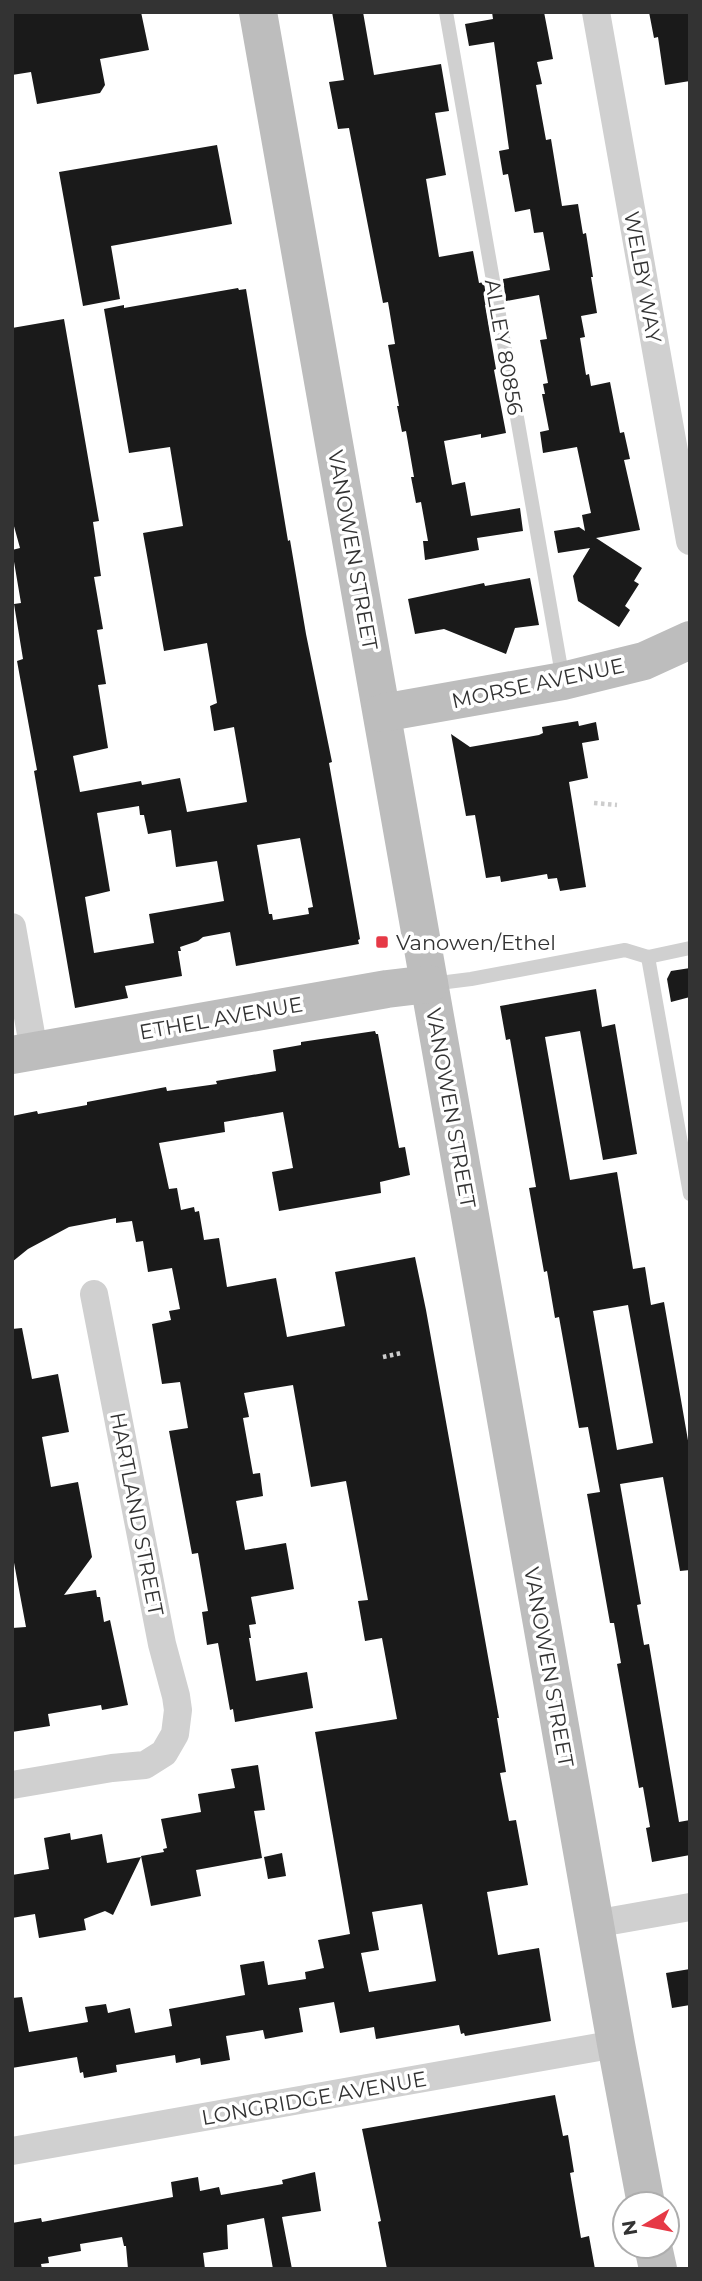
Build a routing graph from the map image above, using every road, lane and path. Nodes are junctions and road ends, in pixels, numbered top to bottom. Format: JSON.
{"nodes":[{"id":1,"x":258,"y":12,"type":"edge"},
{"id":2,"x":446,"y":12,"type":"edge"},
{"id":3,"x":596,"y":12,"type":"edge"},
{"id":4,"x":690,"y":541,"type":"edge"},
{"id":5,"x":690,"y":640,"type":"edge"},
{"id":6,"x":563,"y":681,"type":"junction"},
{"id":7,"x":382,"y":713,"type":"junction"},
{"id":8,"x":594,"y":803,"type":"dead end"},
{"id":9,"x":617,"y":805,"type":"dead end"},
{"id":10,"x":12,"y":927,"type":"edge"},
{"id":11,"x":690,"y":948,"type":"edge"},
{"id":12,"x":648,"y":957,"type":"junction"},
{"id":13,"x":429,"y":984,"type":"junction"},
{"id":14,"x":23,"y":1053,"type":"edge"},
{"id":15,"x":690,"y":1194,"type":"edge"},
{"id":16,"x":94,"y":1294,"type":"dead end"},
{"id":17,"x":401,"y":1353,"type":"dead end"},
{"id":18,"x":383,"y":1357,"type":"dead end"},
{"id":19,"x":12,"y":1785,"type":"edge"},
{"id":20,"x":690,"y":1907,"type":"edge"},
{"id":21,"x":594,"y":1924,"type":"junction"},
{"id":22,"x":615,"y":2044,"type":"junction"},
{"id":23,"x":12,"y":2151,"type":"edge"},
{"id":24,"x":643,"y":2190,"type":"edge"}],
"edges":[{"from":1,"to":7,"type":"main road","name":"VANOWEN STREET"},
{"from":2,"to":6,"type":"lane","name":"ALLEY 80856"},
{"from":3,"to":4,"type":"street","name":"WELBY WAY"},
{"from":5,"to":6,"type":"main road","name":"MORSE AVENUE"},
{"from":6,"to":7,"type":"main road","name":"MORSE AVENUE"},
{"from":7,"to":13,"type":"main road","name":"VANOWEN STREET"},
{"from":8,"to":9,"type":"path"},
{"from":10,"to":14,"type":"street"},
{"from":11,"to":12,"type":"lane"},
{"from":12,"to":13,"type":"lane"},
{"from":12,"to":15,"type":"lane"},
{"from":13,"to":14,"type":"main road","name":"ETHEL AVENUE"},
{"from":13,"to":21,"type":"main road","name":"VANOWEN STREET"},
{"from":16,"to":19,"type":"street","name":"HARTLAND STREET"},
{"from":17,"to":18,"type":"path"},
{"from":20,"to":21,"type":"street"},
{"from":21,"to":22,"type":"main road","name":"VANOWEN STREET"},
{"from":22,"to":23,"type":"street","name":"LONGRIDGE AVENUE"},
{"from":22,"to":24,"type":"main road","name":"VANOWEN STREET"}]}
